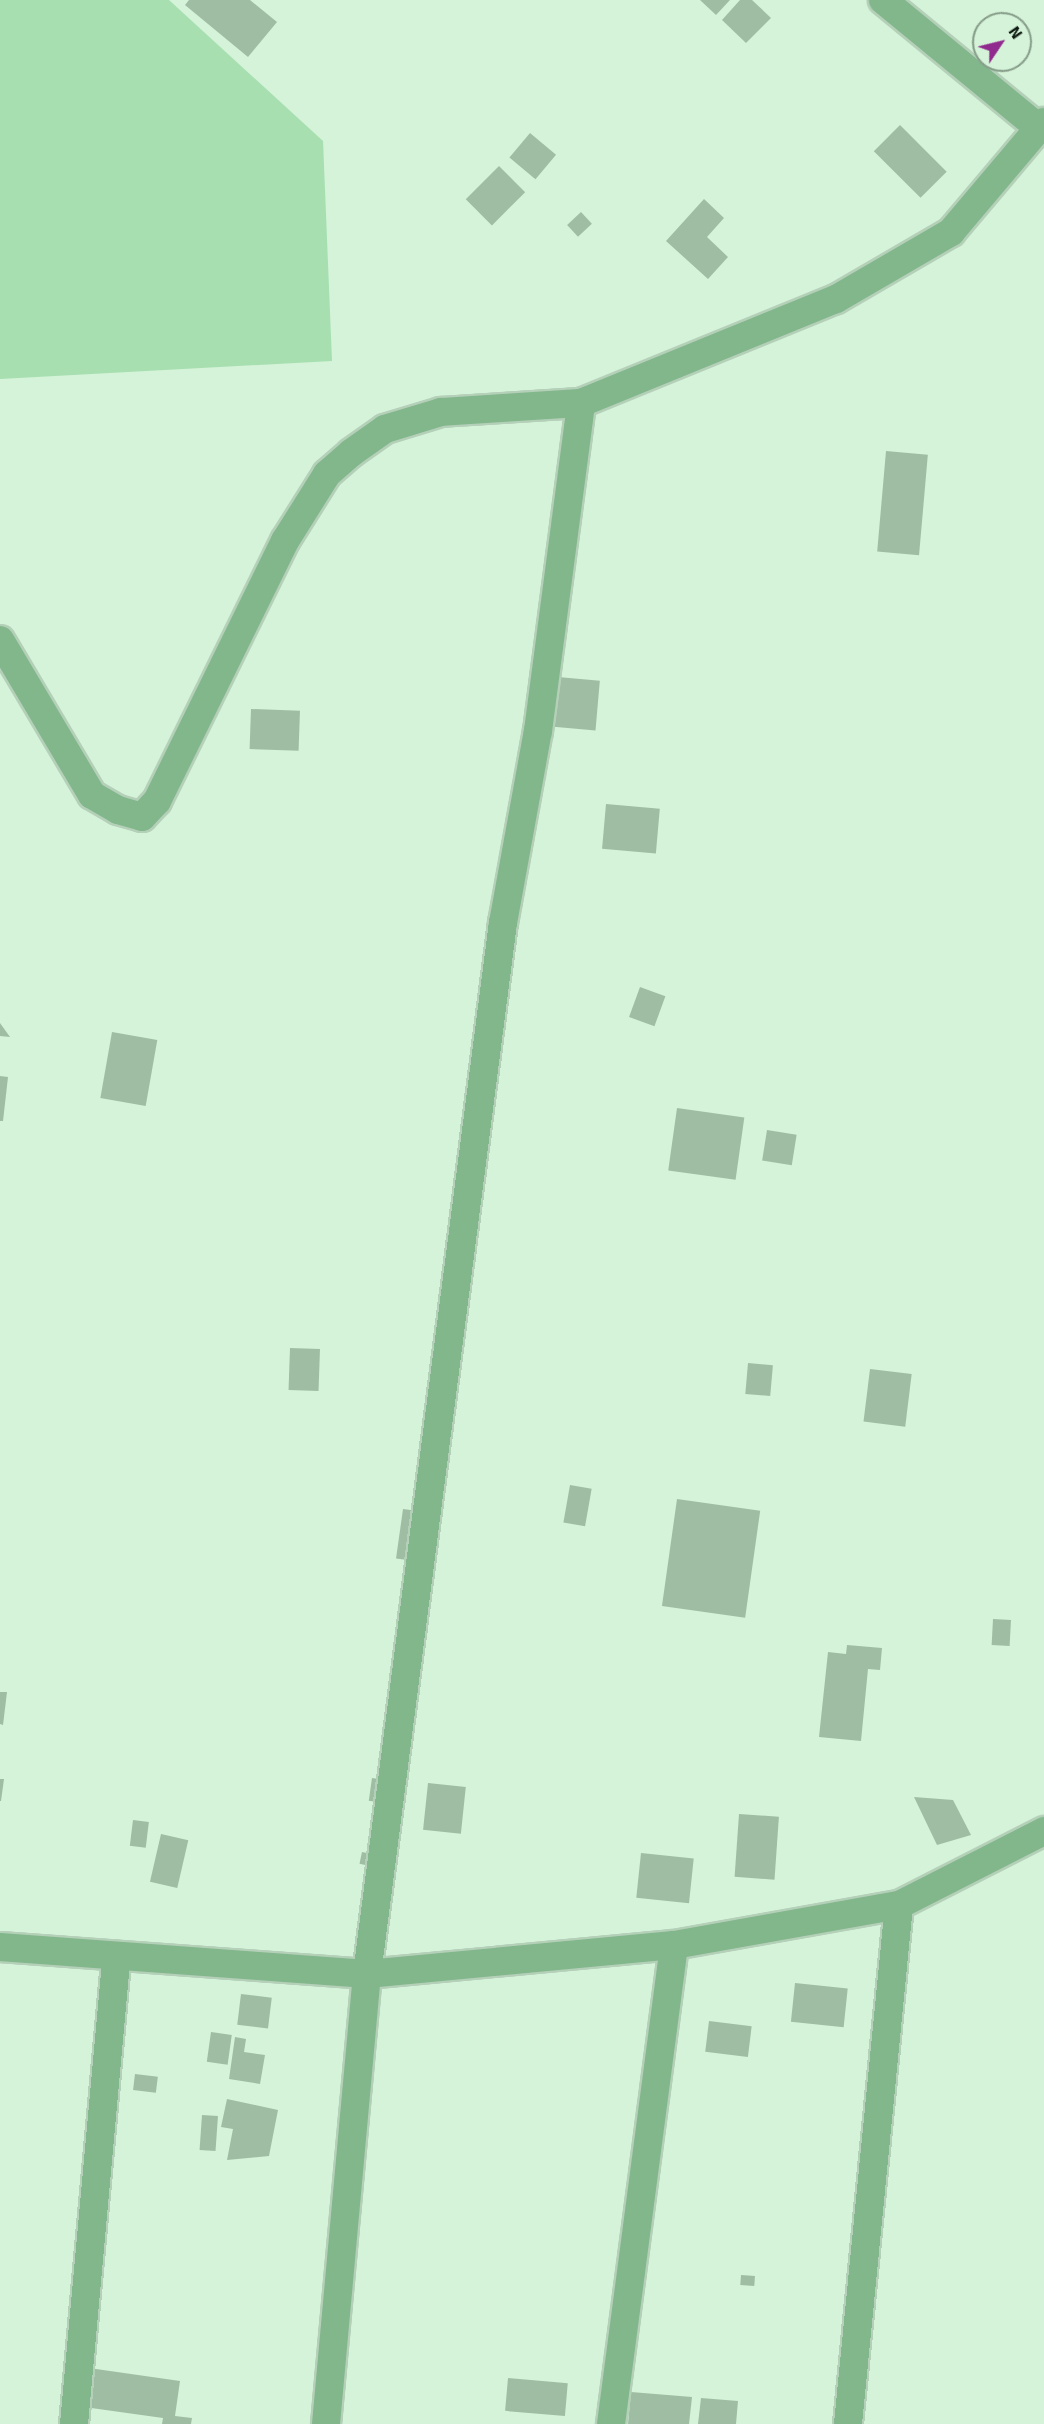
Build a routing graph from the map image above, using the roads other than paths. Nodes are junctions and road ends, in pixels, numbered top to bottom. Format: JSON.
{"nodes":[{"id":1,"x":883,"y":0,"type":"edge"},
{"id":2,"x":1041,"y":125,"type":"edge"},
{"id":3,"x":581,"y":403,"type":"junction"},
{"id":4,"x":0,"y":640,"type":"edge"},
{"id":5,"x":1044,"y":1831,"type":"edge"},
{"id":6,"x":898,"y":1905,"type":"junction"},
{"id":7,"x":674,"y":1945,"type":"junction"},
{"id":8,"x":0,"y":1947,"type":"edge"},
{"id":9,"x":117,"y":1956,"type":"junction"},
{"id":10,"x":366,"y":1974,"type":"junction"},
{"id":11,"x":74,"y":2424,"type":"edge"},
{"id":12,"x":326,"y":2424,"type":"edge"},
{"id":13,"x":611,"y":2424,"type":"edge"},
{"id":14,"x":848,"y":2424,"type":"edge"}],
"edges":[{"from":1,"to":2,"type":"street"},
{"from":2,"to":3,"type":"street"},
{"from":3,"to":4,"type":"street"},
{"from":3,"to":10,"type":"street"},
{"from":5,"to":6,"type":"street"},
{"from":6,"to":7,"type":"street"},
{"from":6,"to":14,"type":"street"},
{"from":7,"to":10,"type":"street"},
{"from":7,"to":13,"type":"street"},
{"from":8,"to":9,"type":"street"},
{"from":9,"to":10,"type":"street"},
{"from":9,"to":11,"type":"street"},
{"from":10,"to":12,"type":"street"}]}
